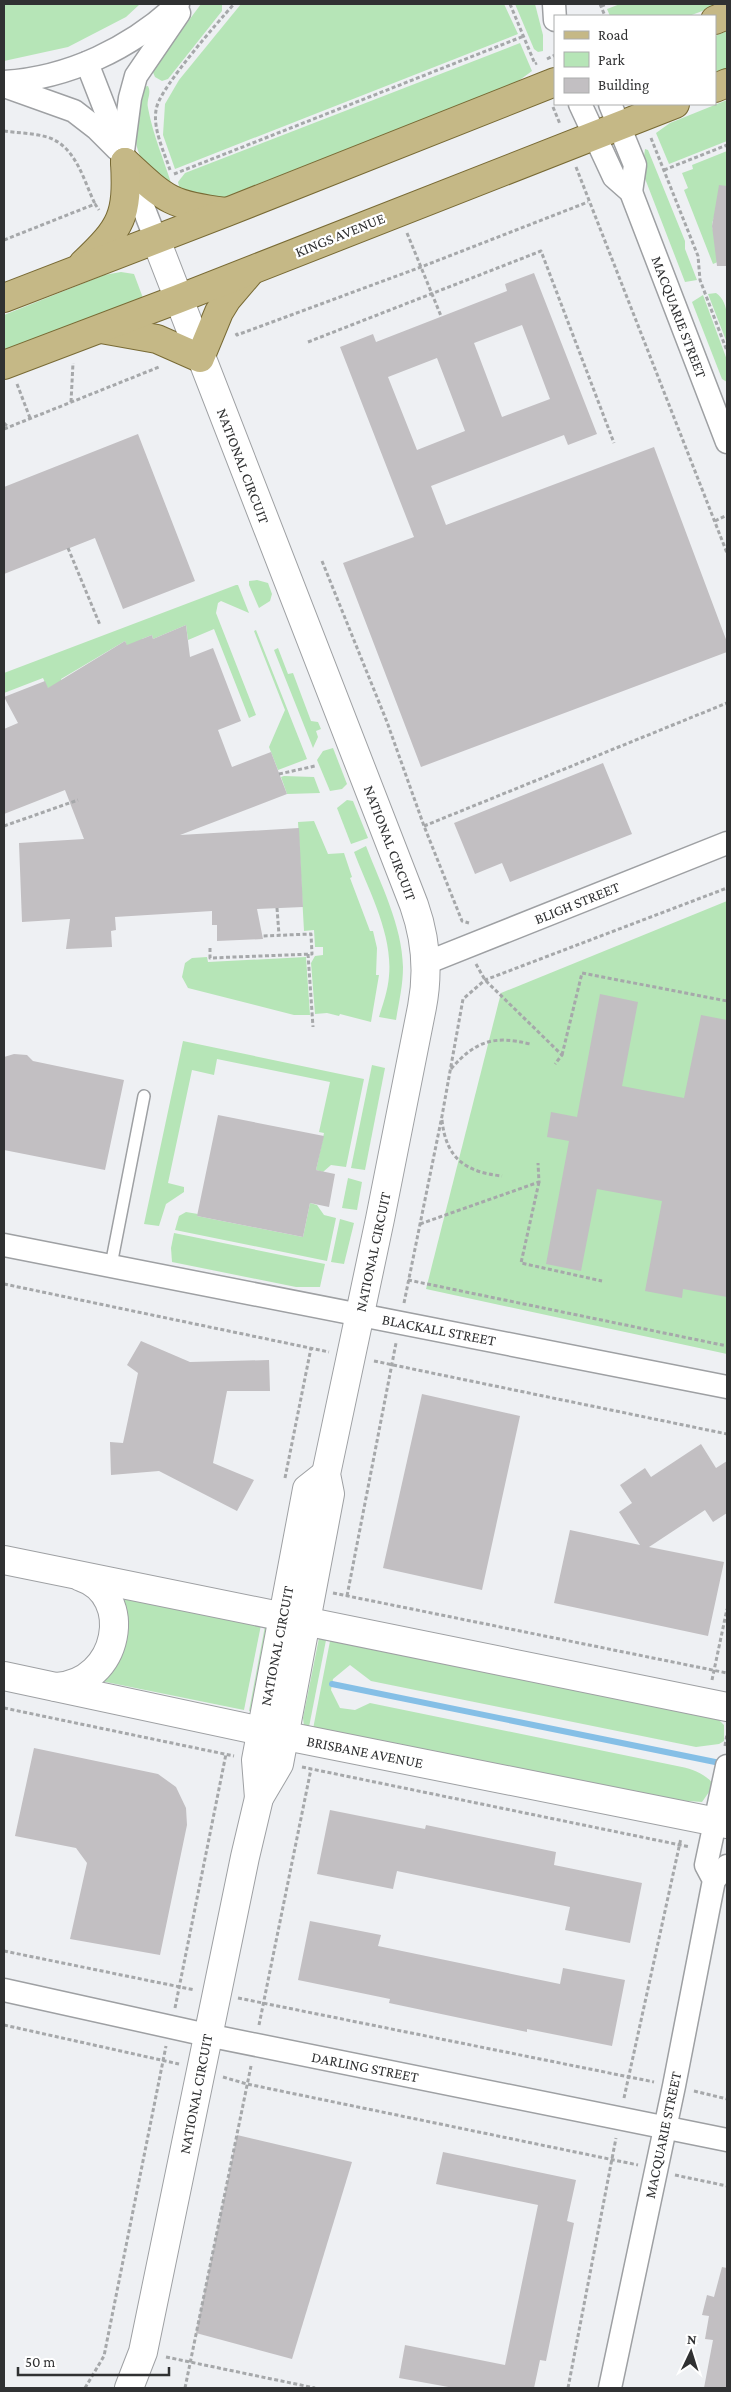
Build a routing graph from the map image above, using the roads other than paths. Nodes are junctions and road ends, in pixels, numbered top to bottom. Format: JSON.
{"nodes":[{"id":1,"x":178,"y":4,"type":"edge"},
{"id":2,"x":185,"y":4,"type":"edge"},
{"id":3,"x":87,"y":63,"type":"junction"},
{"id":4,"x":546,"y":77,"type":"edge"},
{"id":5,"x":4,"y":82,"type":"edge"},
{"id":6,"x":4,"y":86,"type":"edge"},
{"id":7,"x":580,"y":105,"type":"edge"},
{"id":8,"x":670,"y":105,"type":"edge"},
{"id":9,"x":614,"y":115,"type":"edge"},
{"id":10,"x":594,"y":135,"type":"junction"},
{"id":11,"x":124,"y":159,"type":"junction"},
{"id":12,"x":631,"y":192,"type":"junction"},
{"id":13,"x":227,"y":212,"type":"junction"},
{"id":14,"x":156,"y":240,"type":"junction"},
{"id":15,"x":77,"y":269,"type":"junction"},
{"id":16,"x":251,"y":270,"type":"junction"},
{"id":17,"x":4,"y":298,"type":"edge"},
{"id":18,"x":178,"y":300,"type":"junction"},
{"id":19,"x":100,"y":329,"type":"junction"},
{"id":20,"x":200,"y":358,"type":"junction"},
{"id":21,"x":12,"y":373,"type":"edge"},
{"id":22,"x":727,"y":442,"type":"edge"},
{"id":23,"x":727,"y":844,"type":"edge"},
{"id":24,"x":426,"y":963,"type":"junction"},
{"id":25,"x":144,"y":1096,"type":"dead end"},
{"id":26,"x":4,"y":1245,"type":"edge"},
{"id":27,"x":111,"y":1265,"type":"junction"},
{"id":28,"x":360,"y":1314,"type":"junction"},
{"id":29,"x":727,"y":1387,"type":"edge"},
{"id":30,"x":4,"y":1560,"type":"edge"},
{"id":31,"x":70,"y":1574,"type":"junction"},
{"id":32,"x":294,"y":1619,"type":"junction"},
{"id":33,"x":4,"y":1676,"type":"edge"},
{"id":34,"x":56,"y":1687,"type":"junction"},
{"id":35,"x":727,"y":1706,"type":"edge"},
{"id":36,"x":273,"y":1733,"type":"junction"},
{"id":37,"x":725,"y":1776,"type":"edge"},
{"id":38,"x":721,"y":1823,"type":"edge"},
{"id":39,"x":720,"y":1873,"type":"edge"},
{"id":40,"x":4,"y":1990,"type":"edge"},
{"id":41,"x":208,"y":2035,"type":"junction"},
{"id":42,"x":665,"y":2128,"type":"junction"},
{"id":43,"x":727,"y":2140,"type":"edge"},
{"id":44,"x":129,"y":2388,"type":"edge"},
{"id":45,"x":610,"y":2388,"type":"edge"}],
"edges":[{"from":1,"to":3,"type":"street"},
{"from":2,"to":11,"type":"street"},
{"from":3,"to":5,"type":"street"},
{"from":3,"to":11,"type":"street"},
{"from":4,"to":13,"type":"main road"},
{"from":6,"to":11,"type":"street"},
{"from":7,"to":10,"type":"street","name":"MACQUARIE STREET"},
{"from":8,"to":9,"type":"main road","name":"KINGS AVENUE"},
{"from":9,"to":10,"type":"main road","name":"KINGS AVENUE"},
{"from":9,"to":12,"type":"street","name":"MACQUARIE STREET"},
{"from":10,"to":12,"type":"street","name":"MACQUARIE STREET"},
{"from":10,"to":16,"type":"main road","name":"KINGS AVENUE"},
{"from":11,"to":13,"type":"main road"},
{"from":11,"to":14,"type":"street"},
{"from":11,"to":15,"type":"main road"},
{"from":12,"to":22,"type":"street","name":"MACQUARIE STREET"},
{"from":13,"to":14,"type":"main road"},
{"from":14,"to":15,"type":"main road"},
{"from":14,"to":18,"type":"street","name":"NATIONAL CIRCUIT"},
{"from":15,"to":17,"type":"main road"},
{"from":16,"to":18,"type":"main road","name":"KINGS AVENUE"},
{"from":16,"to":20,"type":"main road"},
{"from":18,"to":19,"type":"main road","name":"KINGS AVENUE"},
{"from":18,"to":20,"type":"street","name":"NATIONAL CIRCUIT"},
{"from":19,"to":20,"type":"main road"},
{"from":19,"to":21,"type":"main road","name":"KINGS AVENUE"},
{"from":20,"to":24,"type":"street","name":"NATIONAL CIRCUIT"},
{"from":23,"to":24,"type":"street","name":"BLIGH STREET"},
{"from":24,"to":28,"type":"street","name":"NATIONAL CIRCUIT"},
{"from":25,"to":27,"type":"lane"},
{"from":26,"to":27,"type":"street","name":"BLACKALL STREET"},
{"from":27,"to":28,"type":"street","name":"BLACKALL STREET"},
{"from":28,"to":29,"type":"street","name":"BLACKALL STREET"},
{"from":28,"to":32,"type":"street","name":"NATIONAL CIRCUIT"},
{"from":30,"to":31,"type":"street"},
{"from":31,"to":32,"type":"street"},
{"from":31,"to":34,"type":"street"},
{"from":32,"to":35,"type":"street"},
{"from":32,"to":36,"type":"street","name":"NATIONAL CIRCUIT"},
{"from":33,"to":34,"type":"street","name":"BRISBANE AVENUE"},
{"from":34,"to":36,"type":"street","name":"BRISBANE AVENUE"},
{"from":36,"to":38,"type":"street","name":"BRISBANE AVENUE"},
{"from":36,"to":41,"type":"street","name":"NATIONAL CIRCUIT"},
{"from":37,"to":38,"type":"street","name":"MACQUARIE STREET"},
{"from":38,"to":39,"type":"street","name":"MACQUARIE STREET"},
{"from":39,"to":42,"type":"street","name":"MACQUARIE STREET"},
{"from":40,"to":41,"type":"street","name":"DARLING STREET"},
{"from":41,"to":42,"type":"street","name":"DARLING STREET"},
{"from":41,"to":44,"type":"street","name":"NATIONAL CIRCUIT"},
{"from":42,"to":43,"type":"street","name":"DARLING STREET"},
{"from":42,"to":45,"type":"street","name":"MACQUARIE STREET"}]}
